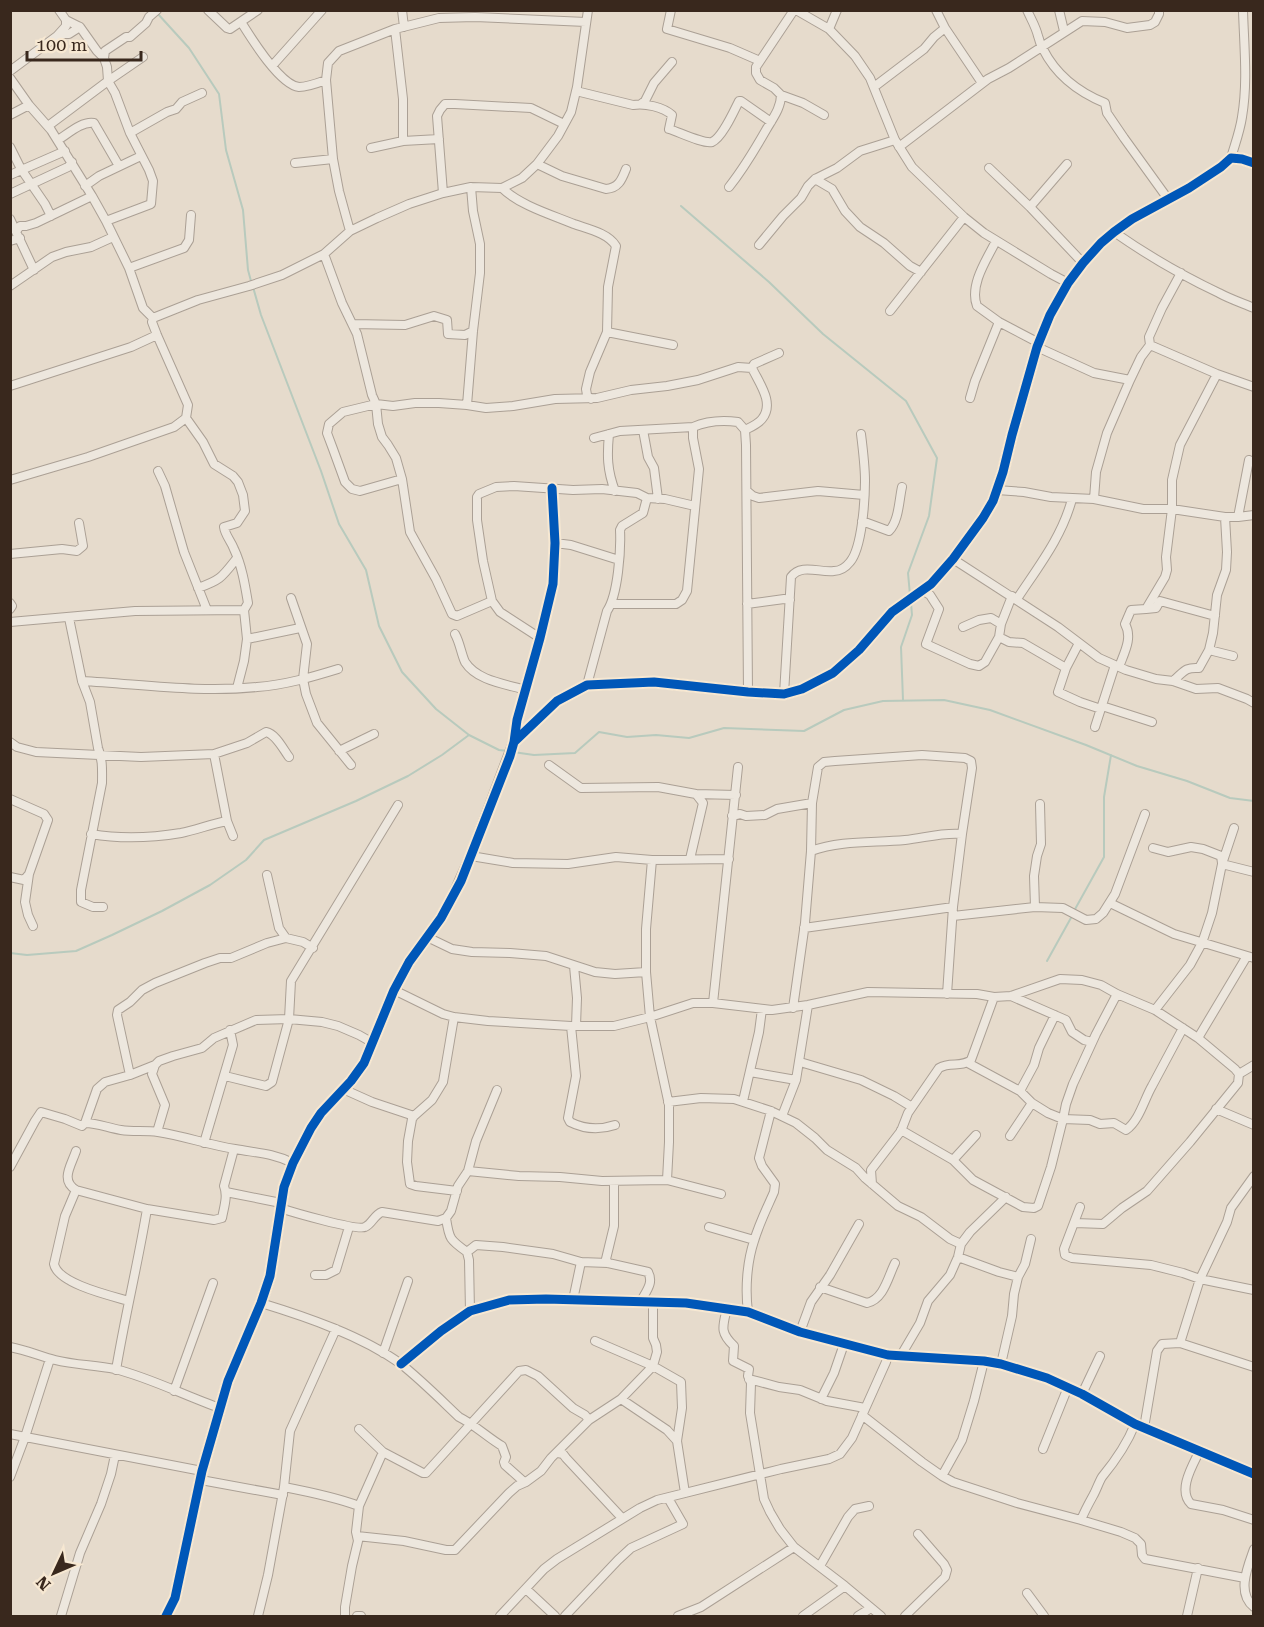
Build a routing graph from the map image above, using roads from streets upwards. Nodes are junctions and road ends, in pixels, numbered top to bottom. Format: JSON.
{"nodes":[{"id":1,"x":59,"y":10,"type":"edge"},
{"id":2,"x":158,"y":10,"type":"edge"},
{"id":3,"x":208,"y":10,"type":"edge"},
{"id":4,"x":258,"y":10,"type":"edge"},
{"id":5,"x":322,"y":10,"type":"edge"},
{"id":6,"x":402,"y":10,"type":"edge"},
{"id":7,"x":588,"y":10,"type":"edge"},
{"id":8,"x":670,"y":10,"type":"edge"},
{"id":9,"x":795,"y":10,"type":"edge"},
{"id":10,"x":837,"y":10,"type":"edge"},
{"id":11,"x":936,"y":10,"type":"edge"},
{"id":12,"x":1027,"y":10,"type":"edge"},
{"id":13,"x":1059,"y":10,"type":"edge"},
{"id":14,"x":1159,"y":10,"type":"edge"},
{"id":15,"x":1244,"y":11,"type":"edge"},
{"id":16,"x":475,"y":14,"type":"edge"},
{"id":17,"x":66,"y":20,"type":"junction"},
{"id":18,"x":241,"y":22,"type":"junction"},
{"id":19,"x":586,"y":22,"type":"junction"},
{"id":20,"x":80,"y":27,"type":"junction"},
{"id":21,"x":945,"y":27,"type":"junction"},
{"id":22,"x":399,"y":28,"type":"junction"},
{"id":23,"x":829,"y":29,"type":"junction"},
{"id":24,"x":1064,"y":31,"type":"junction"},
{"id":25,"x":57,"y":36,"type":"junction"},
{"id":26,"x":1041,"y":47,"type":"junction"},
{"id":27,"x":102,"y":53,"type":"junction"},
{"id":28,"x":143,"y":57,"type":"dead end"},
{"id":29,"x":760,"y":61,"type":"junction"},
{"id":30,"x":672,"y":62,"type":"dead end"},
{"id":31,"x":272,"y":66,"type":"junction"},
{"id":32,"x":1250,"y":67,"type":"edge"},
{"id":33,"x":10,"y":71,"type":"edge"},
{"id":34,"x":10,"y":78,"type":"edge"},
{"id":35,"x":326,"y":80,"type":"junction"},
{"id":36,"x":108,"y":81,"type":"junction"},
{"id":37,"x":982,"y":83,"type":"junction"},
{"id":38,"x":874,"y":87,"type":"junction"},
{"id":39,"x":576,"y":91,"type":"junction"},
{"id":40,"x":202,"y":93,"type":"dead end"},
{"id":41,"x":781,"y":94,"type":"junction"},
{"id":42,"x":641,"y":104,"type":"junction"},
{"id":43,"x":29,"y":105,"type":"junction"},
{"id":44,"x":10,"y":115,"type":"edge"},
{"id":45,"x":824,"y":115,"type":"dead end"},
{"id":46,"x":771,"y":122,"type":"junction"},
{"id":47,"x":564,"y":124,"type":"junction"},
{"id":48,"x":48,"y":126,"type":"junction"},
{"id":49,"x":130,"y":133,"type":"junction"},
{"id":50,"x":439,"y":139,"type":"junction"},
{"id":51,"x":58,"y":140,"type":"junction"},
{"id":52,"x":404,"y":141,"type":"junction"},
{"id":53,"x":897,"y":144,"type":"junction"},
{"id":54,"x":10,"y":147,"type":"edge"},
{"id":55,"x":371,"y":148,"type":"dead end"},
{"id":56,"x":65,"y":151,"type":"junction"},
{"id":57,"x":141,"y":156,"type":"junction"},
{"id":58,"x":1231,"y":158,"type":"junction"},
{"id":59,"x":333,"y":159,"type":"junction"},
{"id":60,"x":72,"y":162,"type":"junction"},
{"id":61,"x":295,"y":163,"type":"dead end"},
{"id":62,"x":1254,"y":163,"type":"edge"},
{"id":63,"x":537,"y":164,"type":"junction"},
{"id":64,"x":1067,"y":164,"type":"dead end"},
{"id":65,"x":119,"y":166,"type":"junction"},
{"id":66,"x":989,"y":168,"type":"dead end"},
{"id":67,"x":626,"y":169,"type":"dead end"},
{"id":68,"x":21,"y":170,"type":"junction"},
{"id":69,"x":10,"y":175,"type":"edge"},
{"id":70,"x":815,"y":179,"type":"junction"},
{"id":71,"x":31,"y":184,"type":"junction"},
{"id":72,"x":85,"y":186,"type":"junction"},
{"id":73,"x":471,"y":187,"type":"junction"},
{"id":74,"x":729,"y":187,"type":"dead end"},
{"id":75,"x":502,"y":188,"type":"junction"},
{"id":76,"x":443,"y":193,"type":"junction"},
{"id":77,"x":10,"y":194,"type":"edge"},
{"id":78,"x":92,"y":196,"type":"junction"},
{"id":79,"x":1168,"y":200,"type":"junction"},
{"id":80,"x":1030,"y":207,"type":"junction"},
{"id":81,"x":191,"y":215,"type":"dead end"},
{"id":82,"x":51,"y":216,"type":"junction"},
{"id":83,"x":964,"y":217,"type":"junction"},
{"id":84,"x":10,"y":219,"type":"edge"},
{"id":85,"x":106,"y":221,"type":"junction"},
{"id":86,"x":350,"y":231,"type":"junction"},
{"id":87,"x":1114,"y":232,"type":"junction"},
{"id":88,"x":18,"y":234,"type":"junction"},
{"id":89,"x":113,"y":237,"type":"junction"},
{"id":90,"x":10,"y":241,"type":"edge"},
{"id":91,"x":996,"y":241,"type":"junction"},
{"id":92,"x":759,"y":245,"type":"dead end"},
{"id":93,"x":324,"y":254,"type":"junction"},
{"id":94,"x":1083,"y":262,"type":"junction"},
{"id":95,"x":129,"y":268,"type":"junction"},
{"id":96,"x":34,"y":270,"type":"junction"},
{"id":97,"x":921,"y":272,"type":"junction"},
{"id":98,"x":1181,"y":273,"type":"junction"},
{"id":99,"x":1068,"y":283,"type":"junction"},
{"id":100,"x":10,"y":286,"type":"edge"},
{"id":101,"x":1254,"y":308,"type":"edge"},
{"id":102,"x":890,"y":311,"type":"dead end"},
{"id":103,"x":153,"y":318,"type":"junction"},
{"id":104,"x":999,"y":322,"type":"junction"},
{"id":105,"x":353,"y":324,"type":"junction"},
{"id":106,"x":473,"y":331,"type":"junction"},
{"id":107,"x":607,"y":332,"type":"junction"},
{"id":108,"x":157,"y":334,"type":"junction"},
{"id":109,"x":673,"y":345,"type":"dead end"},
{"id":110,"x":1038,"y":345,"type":"junction"},
{"id":111,"x":1150,"y":345,"type":"junction"},
{"id":112,"x":779,"y":353,"type":"dead end"},
{"id":113,"x":752,"y":368,"type":"junction"},
{"id":114,"x":1217,"y":374,"type":"junction"},
{"id":115,"x":1130,"y":380,"type":"junction"},
{"id":116,"x":10,"y":386,"type":"edge"},
{"id":117,"x":1254,"y":387,"type":"edge"},
{"id":118,"x":970,"y":398,"type":"dead end"},
{"id":119,"x":591,"y":399,"type":"junction"},
{"id":120,"x":376,"y":404,"type":"junction"},
{"id":121,"x":467,"y":405,"type":"junction"},
{"id":122,"x":186,"y":418,"type":"junction"},
{"id":123,"x":693,"y":427,"type":"junction"},
{"id":124,"x":643,"y":430,"type":"junction"},
{"id":125,"x":745,"y":430,"type":"junction"},
{"id":126,"x":609,"y":434,"type":"junction"},
{"id":127,"x":861,"y":434,"type":"dead end"},
{"id":128,"x":594,"y":438,"type":"dead end"},
{"id":129,"x":1249,"y":460,"type":"dead end"},
{"id":130,"x":158,"y":471,"type":"dead end"},
{"id":131,"x":402,"y":479,"type":"junction"},
{"id":132,"x":10,"y":480,"type":"edge"},
{"id":133,"x":902,"y":487,"type":"dead end"},
{"id":134,"x":552,"y":488,"type":"junction"},
{"id":135,"x":997,"y":490,"type":"junction"},
{"id":136,"x":615,"y":491,"type":"junction"},
{"id":137,"x":747,"y":491,"type":"junction"},
{"id":138,"x":864,"y":495,"type":"junction"},
{"id":139,"x":647,"y":498,"type":"junction"},
{"id":140,"x":658,"y":499,"type":"junction"},
{"id":141,"x":1072,"y":499,"type":"junction"},
{"id":142,"x":1094,"y":499,"type":"junction"},
{"id":143,"x":695,"y":506,"type":"junction"},
{"id":144,"x":1172,"y":509,"type":"junction"},
{"id":145,"x":1254,"y":516,"type":"edge"},
{"id":146,"x":1225,"y":517,"type":"junction"},
{"id":147,"x":1238,"y":517,"type":"junction"},
{"id":148,"x":862,"y":521,"type":"junction"},
{"id":149,"x":79,"y":523,"type":"dead end"},
{"id":150,"x":555,"y":543,"type":"junction"},
{"id":151,"x":10,"y":554,"type":"edge"},
{"id":152,"x":237,"y":558,"type":"junction"},
{"id":153,"x":619,"y":560,"type":"junction"},
{"id":154,"x":953,"y":560,"type":"junction"},
{"id":155,"x":198,"y":588,"type":"junction"},
{"id":156,"x":922,"y":590,"type":"junction"},
{"id":157,"x":291,"y":598,"type":"dead end"},
{"id":158,"x":1014,"y":598,"type":"junction"},
{"id":159,"x":790,"y":600,"type":"junction"},
{"id":160,"x":492,"y":601,"type":"junction"},
{"id":161,"x":10,"y":603,"type":"edge"},
{"id":162,"x":612,"y":604,"type":"junction"},
{"id":163,"x":747,"y":604,"type":"junction"},
{"id":164,"x":10,"y":609,"type":"edge"},
{"id":165,"x":1146,"y":609,"type":"junction"},
{"id":166,"x":207,"y":610,"type":"junction"},
{"id":167,"x":244,"y":610,"type":"junction"},
{"id":168,"x":1215,"y":616,"type":"junction"},
{"id":169,"x":69,"y":618,"type":"junction"},
{"id":170,"x":10,"y":622,"type":"edge"},
{"id":171,"x":1001,"y":624,"type":"junction"},
{"id":172,"x":963,"y":627,"type":"dead end"},
{"id":173,"x":300,"y":628,"type":"junction"},
{"id":174,"x":456,"y":634,"type":"dead end"},
{"id":175,"x":540,"y":638,"type":"junction"},
{"id":176,"x":999,"y":638,"type":"junction"},
{"id":177,"x":247,"y":639,"type":"junction"},
{"id":178,"x":1079,"y":643,"type":"junction"},
{"id":179,"x":1209,"y":650,"type":"junction"},
{"id":180,"x":1233,"y":656,"type":"dead end"},
{"id":181,"x":1117,"y":666,"type":"junction"},
{"id":182,"x":1066,"y":668,"type":"junction"},
{"id":183,"x":338,"y":669,"type":"dead end"},
{"id":184,"x":303,"y":679,"type":"junction"},
{"id":185,"x":82,"y":681,"type":"junction"},
{"id":186,"x":1173,"y":681,"type":"junction"},
{"id":187,"x":586,"y":685,"type":"junction"},
{"id":188,"x":237,"y":688,"type":"junction"},
{"id":189,"x":526,"y":690,"type":"junction"},
{"id":190,"x":748,"y":692,"type":"junction"},
{"id":191,"x":784,"y":694,"type":"junction"},
{"id":192,"x":1254,"y":703,"type":"edge"},
{"id":193,"x":1101,"y":708,"type":"junction"},
{"id":194,"x":1152,"y":722,"type":"dead end"},
{"id":195,"x":1095,"y":727,"type":"dead end"},
{"id":196,"x":374,"y":734,"type":"dead end"},
{"id":197,"x":10,"y":742,"type":"edge"},
{"id":198,"x":514,"y":742,"type":"junction"},
{"id":199,"x":339,"y":751,"type":"junction"},
{"id":200,"x":214,"y":754,"type":"junction"},
{"id":201,"x":101,"y":755,"type":"junction"},
{"id":202,"x":289,"y":757,"type":"dead end"},
{"id":203,"x":351,"y":765,"type":"dead end"},
{"id":204,"x":549,"y":765,"type":"dead end"},
{"id":205,"x":738,"y":767,"type":"dead end"},
{"id":206,"x":696,"y":794,"type":"junction"},
{"id":207,"x":736,"y":795,"type":"junction"},
{"id":208,"x":10,"y":799,"type":"edge"},
{"id":209,"x":812,"y":803,"type":"junction"},
{"id":210,"x":1040,"y":804,"type":"dead end"},
{"id":211,"x":398,"y":805,"type":"dead end"},
{"id":212,"x":1145,"y":814,"type":"dead end"},
{"id":213,"x":732,"y":816,"type":"junction"},
{"id":214,"x":227,"y":821,"type":"junction"},
{"id":215,"x":1234,"y":828,"type":"dead end"},
{"id":216,"x":91,"y":834,"type":"junction"},
{"id":217,"x":962,"y":834,"type":"junction"},
{"id":218,"x":233,"y":836,"type":"dead end"},
{"id":219,"x":1153,"y":848,"type":"dead end"},
{"id":220,"x":811,"y":851,"type":"junction"},
{"id":221,"x":471,"y":856,"type":"junction"},
{"id":222,"x":690,"y":859,"type":"junction"},
{"id":223,"x":729,"y":859,"type":"junction"},
{"id":224,"x":652,"y":860,"type":"junction"},
{"id":225,"x":1222,"y":864,"type":"junction"},
{"id":226,"x":1254,"y":872,"type":"edge"},
{"id":227,"x":30,"y":874,"type":"junction"},
{"id":228,"x":267,"y":875,"type":"dead end"},
{"id":229,"x":10,"y":878,"type":"edge"},
{"id":230,"x":1110,"y":903,"type":"junction"},
{"id":231,"x":103,"y":907,"type":"dead end"},
{"id":232,"x":1035,"y":907,"type":"junction"},
{"id":233,"x":953,"y":911,"type":"junction"},
{"id":234,"x":33,"y":926,"type":"dead end"},
{"id":235,"x":804,"y":928,"type":"junction"},
{"id":236,"x":427,"y":937,"type":"junction"},
{"id":237,"x":286,"y":938,"type":"junction"},
{"id":238,"x":1202,"y":943,"type":"junction"},
{"id":239,"x":313,"y":948,"type":"junction"},
{"id":240,"x":1251,"y":957,"type":"edge"},
{"id":241,"x":574,"y":966,"type":"junction"},
{"id":242,"x":646,"y":972,"type":"junction"},
{"id":243,"x":394,"y":990,"type":"junction"},
{"id":244,"x":947,"y":994,"type":"junction"},
{"id":245,"x":1117,"y":994,"type":"junction"},
{"id":246,"x":1011,"y":996,"type":"junction"},
{"id":247,"x":994,"y":997,"type":"junction"},
{"id":248,"x":713,"y":1003,"type":"junction"},
{"id":249,"x":808,"y":1005,"type":"junction"},
{"id":250,"x":793,"y":1008,"type":"junction"},
{"id":251,"x":762,"y":1009,"type":"junction"},
{"id":252,"x":1155,"y":1010,"type":"junction"},
{"id":253,"x":1055,"y":1015,"type":"junction"},
{"id":254,"x":454,"y":1017,"type":"junction"},
{"id":255,"x":650,"y":1017,"type":"junction"},
{"id":256,"x":289,"y":1019,"type":"junction"},
{"id":257,"x":573,"y":1026,"type":"junction"},
{"id":258,"x":1183,"y":1028,"type":"junction"},
{"id":259,"x":230,"y":1030,"type":"junction"},
{"id":260,"x":1198,"y":1038,"type":"junction"},
{"id":261,"x":1092,"y":1042,"type":"junction"},
{"id":262,"x":373,"y":1043,"type":"junction"},
{"id":263,"x":800,"y":1062,"type":"junction"},
{"id":264,"x":968,"y":1063,"type":"junction"},
{"id":265,"x":155,"y":1065,"type":"junction"},
{"id":266,"x":1254,"y":1065,"type":"edge"},
{"id":267,"x":750,"y":1072,"type":"junction"},
{"id":268,"x":1239,"y":1074,"type":"junction"},
{"id":269,"x":130,"y":1075,"type":"junction"},
{"id":270,"x":225,"y":1076,"type":"junction"},
{"id":271,"x":796,"y":1080,"type":"junction"},
{"id":272,"x":343,"y":1089,"type":"junction"},
{"id":273,"x":497,"y":1090,"type":"dead end"},
{"id":274,"x":1020,"y":1091,"type":"junction"},
{"id":275,"x":743,"y":1101,"type":"junction"},
{"id":276,"x":668,"y":1102,"type":"junction"},
{"id":277,"x":1032,"y":1103,"type":"junction"},
{"id":278,"x":912,"y":1107,"type":"junction"},
{"id":279,"x":1216,"y":1109,"type":"junction"},
{"id":280,"x":771,"y":1111,"type":"junction"},
{"id":281,"x":414,"y":1116,"type":"junction"},
{"id":282,"x":782,"y":1116,"type":"junction"},
{"id":283,"x":1063,"y":1119,"type":"junction"},
{"id":284,"x":85,"y":1123,"type":"junction"},
{"id":285,"x":615,"y":1125,"type":"dead end"},
{"id":286,"x":1254,"y":1125,"type":"edge"},
{"id":287,"x":901,"y":1130,"type":"junction"},
{"id":288,"x":157,"y":1132,"type":"junction"},
{"id":289,"x":976,"y":1135,"type":"dead end"},
{"id":290,"x":1010,"y":1136,"type":"dead end"},
{"id":291,"x":204,"y":1143,"type":"junction"},
{"id":292,"x":234,"y":1149,"type":"junction"},
{"id":293,"x":75,"y":1151,"type":"dead end"},
{"id":294,"x":953,"y":1160,"type":"junction"},
{"id":295,"x":293,"y":1163,"type":"junction"},
{"id":296,"x":10,"y":1167,"type":"edge"},
{"id":297,"x":871,"y":1170,"type":"junction"},
{"id":298,"x":468,"y":1171,"type":"junction"},
{"id":299,"x":860,"y":1171,"type":"junction"},
{"id":300,"x":1254,"y":1176,"type":"edge"},
{"id":301,"x":667,"y":1180,"type":"junction"},
{"id":302,"x":614,"y":1181,"type":"junction"},
{"id":303,"x":872,"y":1184,"type":"junction"},
{"id":304,"x":76,"y":1190,"type":"junction"},
{"id":305,"x":226,"y":1191,"type":"junction"},
{"id":306,"x":457,"y":1191,"type":"junction"},
{"id":307,"x":721,"y":1194,"type":"dead end"},
{"id":308,"x":1006,"y":1197,"type":"junction"},
{"id":309,"x":280,"y":1206,"type":"junction"},
{"id":310,"x":1080,"y":1207,"type":"dead end"},
{"id":311,"x":147,"y":1209,"type":"junction"},
{"id":312,"x":446,"y":1218,"type":"junction"},
{"id":313,"x":1075,"y":1223,"type":"junction"},
{"id":314,"x":859,"y":1224,"type":"dead end"},
{"id":315,"x":349,"y":1227,"type":"junction"},
{"id":316,"x":709,"y":1227,"type":"dead end"},
{"id":317,"x":1031,"y":1239,"type":"dead end"},
{"id":318,"x":754,"y":1240,"type":"junction"},
{"id":319,"x":961,"y":1244,"type":"junction"},
{"id":320,"x":467,"y":1252,"type":"junction"},
{"id":321,"x":958,"y":1257,"type":"junction"},
{"id":322,"x":581,"y":1262,"type":"junction"},
{"id":323,"x":608,"y":1263,"type":"junction"},
{"id":324,"x":895,"y":1263,"type":"dead end"},
{"id":325,"x":315,"y":1275,"type":"dead end"},
{"id":326,"x":1018,"y":1277,"type":"junction"},
{"id":327,"x":1200,"y":1279,"type":"junction"},
{"id":328,"x":408,"y":1281,"type":"dead end"},
{"id":329,"x":213,"y":1283,"type":"dead end"},
{"id":330,"x":820,"y":1287,"type":"junction"},
{"id":331,"x":1254,"y":1290,"type":"edge"},
{"id":332,"x":573,"y":1300,"type":"junction"},
{"id":333,"x":129,"y":1301,"type":"junction"},
{"id":334,"x":641,"y":1301,"type":"junction"},
{"id":335,"x":653,"y":1301,"type":"junction"},
{"id":336,"x":261,"y":1303,"type":"junction"},
{"id":337,"x":727,"y":1308,"type":"junction"},
{"id":338,"x":470,"y":1311,"type":"junction"},
{"id":339,"x":748,"y":1312,"type":"junction"},
{"id":340,"x":336,"y":1329,"type":"junction"},
{"id":341,"x":800,"y":1332,"type":"junction"},
{"id":342,"x":595,"y":1341,"type":"dead end"},
{"id":343,"x":1180,"y":1343,"type":"junction"},
{"id":344,"x":844,"y":1344,"type":"junction"},
{"id":345,"x":10,"y":1347,"type":"edge"},
{"id":346,"x":383,"y":1353,"type":"junction"},
{"id":347,"x":888,"y":1355,"type":"junction"},
{"id":348,"x":1100,"y":1356,"type":"dead end"},
{"id":349,"x":900,"y":1357,"type":"junction"},
{"id":350,"x":50,"y":1359,"type":"junction"},
{"id":351,"x":984,"y":1361,"type":"junction"},
{"id":352,"x":401,"y":1364,"type":"junction"},
{"id":353,"x":1001,"y":1364,"type":"junction"},
{"id":354,"x":653,"y":1366,"type":"junction"},
{"id":355,"x":1254,"y":1367,"type":"edge"},
{"id":356,"x":116,"y":1370,"type":"junction"},
{"id":357,"x":749,"y":1379,"type":"junction"},
{"id":358,"x":1068,"y":1387,"type":"junction"},
{"id":359,"x":174,"y":1391,"type":"junction"},
{"id":360,"x":1082,"y":1394,"type":"junction"},
{"id":361,"x":621,"y":1399,"type":"junction"},
{"id":362,"x":820,"y":1399,"type":"junction"},
{"id":363,"x":220,"y":1408,"type":"junction"},
{"id":364,"x":864,"y":1412,"type":"junction"},
{"id":365,"x":589,"y":1420,"type":"junction"},
{"id":366,"x":471,"y":1423,"type":"junction"},
{"id":367,"x":1135,"y":1424,"type":"junction"},
{"id":368,"x":1144,"y":1428,"type":"junction"},
{"id":369,"x":359,"y":1429,"type":"dead end"},
{"id":370,"x":10,"y":1434,"type":"edge"},
{"id":371,"x":25,"y":1437,"type":"junction"},
{"id":372,"x":677,"y":1441,"type":"junction"},
{"id":373,"x":1043,"y":1449,"type":"dead end"},
{"id":374,"x":1200,"y":1450,"type":"junction"},
{"id":375,"x":383,"y":1452,"type":"junction"},
{"id":376,"x":558,"y":1453,"type":"junction"},
{"id":377,"x":115,"y":1455,"type":"junction"},
{"id":378,"x":760,"y":1474,"type":"junction"},
{"id":379,"x":1254,"y":1474,"type":"edge"},
{"id":380,"x":202,"y":1475,"type":"junction"},
{"id":381,"x":942,"y":1476,"type":"junction"},
{"id":382,"x":10,"y":1477,"type":"edge"},
{"id":383,"x":526,"y":1482,"type":"junction"},
{"id":384,"x":283,"y":1491,"type":"junction"},
{"id":385,"x":685,"y":1493,"type":"junction"},
{"id":386,"x":668,"y":1498,"type":"junction"},
{"id":387,"x":359,"y":1506,"type":"junction"},
{"id":388,"x":869,"y":1506,"type":"dead end"},
{"id":389,"x":622,"y":1518,"type":"junction"},
{"id":390,"x":1081,"y":1520,"type":"junction"},
{"id":391,"x":1254,"y":1520,"type":"edge"},
{"id":392,"x":918,"y":1534,"type":"dead end"},
{"id":393,"x":357,"y":1536,"type":"junction"},
{"id":394,"x":794,"y":1547,"type":"junction"},
{"id":395,"x":1254,"y":1549,"type":"edge"},
{"id":396,"x":820,"y":1566,"type":"junction"},
{"id":397,"x":1198,"y":1568,"type":"junction"},
{"id":398,"x":1245,"y":1578,"type":"junction"},
{"id":399,"x":845,"y":1586,"type":"junction"},
{"id":400,"x":526,"y":1589,"type":"junction"},
{"id":401,"x":1027,"y":1593,"type":"dead end"},
{"id":402,"x":1254,"y":1607,"type":"edge"},
{"id":403,"x":871,"y":1608,"type":"junction"},
{"id":404,"x":61,"y":1617,"type":"edge"},
{"id":405,"x":166,"y":1617,"type":"edge"},
{"id":406,"x":258,"y":1617,"type":"edge"},
{"id":407,"x":345,"y":1617,"type":"edge"},
{"id":408,"x":500,"y":1617,"type":"edge"},
{"id":409,"x":555,"y":1617,"type":"edge"},
{"id":410,"x":565,"y":1617,"type":"edge"},
{"id":411,"x":678,"y":1617,"type":"edge"},
{"id":412,"x":803,"y":1617,"type":"edge"},
{"id":413,"x":858,"y":1617,"type":"edge"},
{"id":414,"x":881,"y":1617,"type":"edge"},
{"id":415,"x":905,"y":1617,"type":"edge"},
{"id":416,"x":1044,"y":1617,"type":"edge"},
{"id":417,"x":1187,"y":1617,"type":"edge"}],
"edges":[{"from":1,"to":17,"type":"street"},
{"from":2,"to":27,"type":"street"},
{"from":3,"to":18,"type":"street"},
{"from":4,"to":18,"type":"street"},
{"from":5,"to":31,"type":"street"},
{"from":6,"to":22,"type":"street"},
{"from":7,"to":19,"type":"street"},
{"from":8,"to":29,"type":"street"},
{"from":9,"to":23,"type":"street"},
{"from":9,"to":29,"type":"street"},
{"from":10,"to":23,"type":"street"},
{"from":11,"to":21,"type":"street"},
{"from":12,"to":26,"type":"street"},
{"from":13,"to":24,"type":"street"},
{"from":14,"to":24,"type":"street"},
{"from":15,"to":32,"type":"street"},
{"from":16,"to":19,"type":"street"},
{"from":16,"to":22,"type":"street"},
{"from":17,"to":20,"type":"street"},
{"from":17,"to":25,"type":"street"},
{"from":18,"to":31,"type":"street"},
{"from":19,"to":39,"type":"street"},
{"from":20,"to":25,"type":"street"},
{"from":20,"to":27,"type":"street"},
{"from":21,"to":37,"type":"street"},
{"from":21,"to":38,"type":"street"},
{"from":22,"to":35,"type":"street"},
{"from":22,"to":52,"type":"street"},
{"from":23,"to":38,"type":"street"},
{"from":24,"to":26,"type":"street"},
{"from":25,"to":33,"type":"street"},
{"from":26,"to":37,"type":"street"},
{"from":26,"to":79,"type":"street"},
{"from":27,"to":36,"type":"street"},
{"from":28,"to":36,"type":"street"},
{"from":29,"to":41,"type":"street"},
{"from":30,"to":42,"type":"street"},
{"from":31,"to":35,"type":"street"},
{"from":32,"to":58,"type":"street"},
{"from":34,"to":43,"type":"street"},
{"from":35,"to":59,"type":"street"},
{"from":36,"to":48,"type":"street"},
{"from":36,"to":49,"type":"street"},
{"from":37,"to":53,"type":"street"},
{"from":38,"to":53,"type":"street"},
{"from":39,"to":42,"type":"street"},
{"from":39,"to":47,"type":"street"},
{"from":40,"to":49,"type":"street"},
{"from":41,"to":45,"type":"street"},
{"from":41,"to":46,"type":"street"},
{"from":42,"to":46,"type":"street"},
{"from":43,"to":44,"type":"street"},
{"from":43,"to":48,"type":"street"},
{"from":46,"to":74,"type":"street"},
{"from":47,"to":50,"type":"street"},
{"from":47,"to":63,"type":"street"},
{"from":48,"to":51,"type":"street"},
{"from":49,"to":57,"type":"street"},
{"from":50,"to":52,"type":"street"},
{"from":50,"to":76,"type":"street"},
{"from":51,"to":56,"type":"street"},
{"from":51,"to":65,"type":"street"},
{"from":52,"to":55,"type":"street"},
{"from":53,"to":70,"type":"street"},
{"from":53,"to":83,"type":"street"},
{"from":54,"to":68,"type":"street"},
{"from":56,"to":60,"type":"street"},
{"from":56,"to":68,"type":"street"},
{"from":57,"to":65,"type":"street"},
{"from":57,"to":85,"type":"street"},
{"from":58,"to":62,"type":"street"},
{"from":58,"to":79,"type":"street"},
{"from":59,"to":61,"type":"street"},
{"from":59,"to":86,"type":"street"},
{"from":60,"to":71,"type":"street"},
{"from":60,"to":72,"type":"street"},
{"from":63,"to":67,"type":"street"},
{"from":63,"to":75,"type":"street"},
{"from":64,"to":80,"type":"street"},
{"from":65,"to":72,"type":"street"},
{"from":66,"to":80,"type":"street"},
{"from":68,"to":69,"type":"street"},
{"from":68,"to":71,"type":"street"},
{"from":70,"to":92,"type":"street"},
{"from":70,"to":97,"type":"street"},
{"from":71,"to":77,"type":"street"},
{"from":71,"to":82,"type":"street"},
{"from":72,"to":78,"type":"street"},
{"from":73,"to":75,"type":"street"},
{"from":73,"to":76,"type":"street"},
{"from":73,"to":106,"type":"street"},
{"from":75,"to":107,"type":"street"},
{"from":76,"to":86,"type":"street"},
{"from":78,"to":82,"type":"street"},
{"from":78,"to":85,"type":"street"},
{"from":79,"to":87,"type":"street"},
{"from":80,"to":94,"type":"street"},
{"from":81,"to":95,"type":"street"},
{"from":82,"to":88,"type":"street"},
{"from":83,"to":91,"type":"street"},
{"from":83,"to":97,"type":"street"},
{"from":84,"to":88,"type":"street"},
{"from":85,"to":89,"type":"street"},
{"from":86,"to":93,"type":"street"},
{"from":87,"to":94,"type":"street"},
{"from":87,"to":98,"type":"street"},
{"from":88,"to":90,"type":"street"},
{"from":88,"to":96,"type":"street"},
{"from":89,"to":95,"type":"street"},
{"from":89,"to":96,"type":"street"},
{"from":91,"to":99,"type":"street"},
{"from":91,"to":104,"type":"street"},
{"from":93,"to":103,"type":"street"},
{"from":93,"to":105,"type":"street"},
{"from":94,"to":99,"type":"street"},
{"from":95,"to":103,"type":"street"},
{"from":96,"to":100,"type":"street"},
{"from":97,"to":102,"type":"street"},
{"from":98,"to":101,"type":"street"},
{"from":98,"to":111,"type":"street"},
{"from":99,"to":110,"type":"street"},
{"from":103,"to":108,"type":"street"},
{"from":104,"to":110,"type":"street"},
{"from":104,"to":118,"type":"street"},
{"from":105,"to":106,"type":"street"},
{"from":105,"to":120,"type":"street"},
{"from":106,"to":121,"type":"street"},
{"from":107,"to":109,"type":"street"},
{"from":107,"to":119,"type":"street"},
{"from":108,"to":116,"type":"street"},
{"from":108,"to":122,"type":"street"},
{"from":110,"to":115,"type":"street"},
{"from":110,"to":135,"type":"street"},
{"from":111,"to":114,"type":"street"},
{"from":111,"to":115,"type":"street"},
{"from":112,"to":113,"type":"street"},
{"from":113,"to":119,"type":"street"},
{"from":113,"to":125,"type":"street"},
{"from":114,"to":117,"type":"street"},
{"from":114,"to":144,"type":"street"},
{"from":115,"to":142,"type":"street"},
{"from":119,"to":121,"type":"street"},
{"from":120,"to":121,"type":"street"},
{"from":120,"to":131,"type":"street"},
{"from":120,"to":131,"type":"street"},
{"from":122,"to":132,"type":"street"},
{"from":122,"to":152,"type":"street"},
{"from":123,"to":124,"type":"street"},
{"from":123,"to":125,"type":"street"},
{"from":123,"to":143,"type":"street"},
{"from":124,"to":126,"type":"street"},
{"from":124,"to":140,"type":"street"},
{"from":125,"to":137,"type":"street"},
{"from":126,"to":128,"type":"street"},
{"from":126,"to":136,"type":"street"},
{"from":127,"to":138,"type":"street"},
{"from":129,"to":147,"type":"street"},
{"from":130,"to":155,"type":"street"},
{"from":131,"to":160,"type":"street"},
{"from":133,"to":148,"type":"street"},
{"from":134,"to":136,"type":"street"},
{"from":134,"to":150,"type":"street"},
{"from":134,"to":160,"type":"street"},
{"from":135,"to":141,"type":"street"},
{"from":135,"to":154,"type":"street"},
{"from":136,"to":139,"type":"street"},
{"from":137,"to":138,"type":"street"},
{"from":137,"to":163,"type":"street"},
{"from":138,"to":148,"type":"street"},
{"from":139,"to":140,"type":"street"},
{"from":139,"to":153,"type":"street"},
{"from":140,"to":143,"type":"street"},
{"from":141,"to":142,"type":"street"},
{"from":141,"to":158,"type":"street"},
{"from":142,"to":144,"type":"street"},
{"from":143,"to":162,"type":"street"},
{"from":144,"to":146,"type":"street"},
{"from":144,"to":165,"type":"street"},
{"from":145,"to":147,"type":"street"},
{"from":146,"to":147,"type":"street"},
{"from":146,"to":168,"type":"street"},
{"from":148,"to":159,"type":"street"},
{"from":149,"to":151,"type":"street"},
{"from":150,"to":153,"type":"street"},
{"from":150,"to":175,"type":"street"},
{"from":152,"to":155,"type":"street"},
{"from":152,"to":167,"type":"street"},
{"from":153,"to":162,"type":"street"},
{"from":154,"to":156,"type":"street"},
{"from":154,"to":158,"type":"street"},
{"from":155,"to":166,"type":"street"},
{"from":156,"to":176,"type":"street"},
{"from":156,"to":191,"type":"street"},
{"from":157,"to":173,"type":"street"},
{"from":158,"to":171,"type":"street"},
{"from":158,"to":178,"type":"street"},
{"from":159,"to":163,"type":"street"},
{"from":159,"to":191,"type":"street"},
{"from":160,"to":175,"type":"street"},
{"from":161,"to":164,"type":"street"},
{"from":162,"to":187,"type":"street"},
{"from":163,"to":190,"type":"street"},
{"from":165,"to":168,"type":"street"},
{"from":165,"to":181,"type":"street"},
{"from":166,"to":167,"type":"street"},
{"from":166,"to":169,"type":"street"},
{"from":167,"to":177,"type":"street"},
{"from":168,"to":179,"type":"street"},
{"from":169,"to":170,"type":"street"},
{"from":169,"to":185,"type":"street"},
{"from":171,"to":172,"type":"street"},
{"from":171,"to":176,"type":"street"},
{"from":173,"to":177,"type":"street"},
{"from":173,"to":184,"type":"street"},
{"from":174,"to":189,"type":"street"},
{"from":175,"to":189,"type":"street"},
{"from":176,"to":182,"type":"street"},
{"from":177,"to":188,"type":"street"},
{"from":178,"to":181,"type":"street"},
{"from":178,"to":182,"type":"street"},
{"from":179,"to":180,"type":"street"},
{"from":179,"to":186,"type":"street"},
{"from":181,"to":186,"type":"street"},
{"from":181,"to":193,"type":"street"},
{"from":182,"to":193,"type":"street"},
{"from":183,"to":184,"type":"street"},
{"from":184,"to":188,"type":"street"},
{"from":184,"to":199,"type":"street"},
{"from":185,"to":188,"type":"street"},
{"from":185,"to":201,"type":"street"},
{"from":186,"to":192,"type":"street"},
{"from":187,"to":190,"type":"street"},
{"from":187,"to":198,"type":"street"},
{"from":189,"to":198,"type":"street"},
{"from":190,"to":191,"type":"street"},
{"from":193,"to":194,"type":"street"},
{"from":193,"to":195,"type":"street"},
{"from":196,"to":199,"type":"street"},
{"from":197,"to":201,"type":"street"},
{"from":198,"to":221,"type":"street"},
{"from":199,"to":203,"type":"street"},
{"from":200,"to":201,"type":"street"},
{"from":200,"to":202,"type":"street"},
{"from":200,"to":214,"type":"street"},
{"from":201,"to":216,"type":"street"},
{"from":204,"to":206,"type":"street"},
{"from":205,"to":207,"type":"street"},
{"from":206,"to":207,"type":"street"},
{"from":206,"to":222,"type":"street"},
{"from":207,"to":213,"type":"street"},
{"from":208,"to":227,"type":"street"},
{"from":209,"to":213,"type":"street"},
{"from":209,"to":217,"type":"street"},
{"from":209,"to":220,"type":"street"},
{"from":210,"to":232,"type":"street"},
{"from":211,"to":239,"type":"street"},
{"from":212,"to":230,"type":"street"},
{"from":213,"to":223,"type":"street"},
{"from":214,"to":216,"type":"street"},
{"from":214,"to":218,"type":"street"},
{"from":215,"to":225,"type":"street"},
{"from":216,"to":231,"type":"street"},
{"from":217,"to":220,"type":"street"},
{"from":217,"to":233,"type":"street"},
{"from":219,"to":225,"type":"street"},
{"from":220,"to":235,"type":"street"},
{"from":221,"to":224,"type":"street"},
{"from":221,"to":236,"type":"street"},
{"from":222,"to":223,"type":"street"},
{"from":222,"to":224,"type":"street"},
{"from":223,"to":248,"type":"street"},
{"from":224,"to":242,"type":"street"},
{"from":225,"to":226,"type":"street"},
{"from":225,"to":238,"type":"street"},
{"from":227,"to":229,"type":"street"},
{"from":227,"to":234,"type":"street"},
{"from":228,"to":237,"type":"street"},
{"from":230,"to":232,"type":"street"},
{"from":230,"to":238,"type":"street"},
{"from":232,"to":233,"type":"street"},
{"from":233,"to":235,"type":"street"},
{"from":233,"to":244,"type":"street"},
{"from":235,"to":250,"type":"street"},
{"from":236,"to":241,"type":"street"},
{"from":236,"to":243,"type":"street"},
{"from":237,"to":239,"type":"street"},
{"from":237,"to":269,"type":"street"},
{"from":238,"to":240,"type":"street"},
{"from":238,"to":252,"type":"street"},
{"from":239,"to":256,"type":"street"},
{"from":240,"to":260,"type":"street"},
{"from":241,"to":242,"type":"street"},
{"from":241,"to":257,"type":"street"},
{"from":242,"to":255,"type":"street"},
{"from":243,"to":254,"type":"street"},
{"from":243,"to":262,"type":"street"},
{"from":244,"to":247,"type":"street"},
{"from":244,"to":249,"type":"street"},
{"from":245,"to":246,"type":"street"},
{"from":245,"to":252,"type":"street"},
{"from":245,"to":261,"type":"street"},
{"from":246,"to":247,"type":"street"},
{"from":246,"to":253,"type":"street"},
{"from":247,"to":264,"type":"street"},
{"from":248,"to":251,"type":"street"},
{"from":248,"to":255,"type":"street"},
{"from":249,"to":250,"type":"street"},
{"from":249,"to":263,"type":"street"},
{"from":250,"to":251,"type":"street"},
{"from":251,"to":267,"type":"street"},
{"from":252,"to":258,"type":"street"},
{"from":253,"to":261,"type":"street"},
{"from":253,"to":274,"type":"street"},
{"from":254,"to":257,"type":"street"},
{"from":254,"to":281,"type":"street"},
{"from":255,"to":257,"type":"street"},
{"from":255,"to":276,"type":"street"},
{"from":256,"to":259,"type":"street"},
{"from":256,"to":262,"type":"street"},
{"from":256,"to":270,"type":"street"},
{"from":257,"to":285,"type":"street"},
{"from":258,"to":260,"type":"street"},
{"from":258,"to":283,"type":"street"},
{"from":259,"to":265,"type":"street"},
{"from":259,"to":270,"type":"street"},
{"from":260,"to":268,"type":"street"},
{"from":261,"to":283,"type":"street"},
{"from":262,"to":272,"type":"street"},
{"from":263,"to":271,"type":"street"},
{"from":263,"to":278,"type":"street"},
{"from":264,"to":274,"type":"street"},
{"from":264,"to":278,"type":"street"},
{"from":265,"to":269,"type":"street"},
{"from":265,"to":288,"type":"street"},
{"from":266,"to":268,"type":"street"},
{"from":267,"to":271,"type":"street"},
{"from":267,"to":275,"type":"street"},
{"from":268,"to":279,"type":"street"},
{"from":269,"to":284,"type":"street"},
{"from":270,"to":291,"type":"street"},
{"from":271,"to":282,"type":"street"},
{"from":272,"to":281,"type":"street"},
{"from":272,"to":295,"type":"street"},
{"from":273,"to":298,"type":"street"},
{"from":274,"to":277,"type":"street"},
{"from":275,"to":276,"type":"street"},
{"from":275,"to":280,"type":"street"},
{"from":276,"to":301,"type":"street"},
{"from":277,"to":283,"type":"street"},
{"from":277,"to":290,"type":"street"},
{"from":278,"to":287,"type":"street"},
{"from":279,"to":286,"type":"street"},
{"from":279,"to":313,"type":"street"},
{"from":280,"to":282,"type":"street"},
{"from":280,"to":318,"type":"street"},
{"from":281,"to":306,"type":"street"},
{"from":282,"to":299,"type":"street"},
{"from":283,"to":308,"type":"street"},
{"from":284,"to":288,"type":"street"},
{"from":284,"to":296,"type":"street"},
{"from":287,"to":294,"type":"street"},
{"from":287,"to":297,"type":"street"},
{"from":288,"to":291,"type":"street"},
{"from":289,"to":294,"type":"street"},
{"from":291,"to":292,"type":"street"},
{"from":292,"to":295,"type":"street"},
{"from":292,"to":305,"type":"street"},
{"from":293,"to":304,"type":"street"},
{"from":294,"to":308,"type":"street"},
{"from":295,"to":309,"type":"street"},
{"from":297,"to":299,"type":"street"},
{"from":297,"to":303,"type":"street"},
{"from":298,"to":302,"type":"street"},
{"from":298,"to":306,"type":"street"},
{"from":299,"to":303,"type":"street"},
{"from":300,"to":327,"type":"street"},
{"from":301,"to":302,"type":"street"},
{"from":301,"to":307,"type":"street"},
{"from":302,"to":323,"type":"street"},
{"from":303,"to":319,"type":"street"},
{"from":304,"to":311,"type":"street"},
{"from":304,"to":333,"type":"street"},
{"from":305,"to":309,"type":"street"},
{"from":305,"to":311,"type":"street"},
{"from":306,"to":312,"type":"street"},
{"from":308,"to":319,"type":"street"},
{"from":309,"to":315,"type":"street"},
{"from":309,"to":336,"type":"street"},
{"from":310,"to":313,"type":"street"},
{"from":311,"to":333,"type":"street"},
{"from":312,"to":315,"type":"street"},
{"from":312,"to":320,"type":"street"},
{"from":313,"to":327,"type":"street"},
{"from":314,"to":330,"type":"street"},
{"from":315,"to":325,"type":"street"},
{"from":316,"to":318,"type":"street"},
{"from":317,"to":326,"type":"street"},
{"from":318,"to":339,"type":"street"},
{"from":319,"to":321,"type":"street"},
{"from":320,"to":322,"type":"street"},
{"from":320,"to":338,"type":"street"},
{"from":321,"to":326,"type":"street"},
{"from":321,"to":349,"type":"street"},
{"from":322,"to":323,"type":"street"},
{"from":322,"to":332,"type":"street"},
{"from":323,"to":334,"type":"street"},
{"from":324,"to":330,"type":"street"},
{"from":326,"to":353,"type":"street"},
{"from":327,"to":331,"type":"street"},
{"from":327,"to":343,"type":"street"},
{"from":328,"to":346,"type":"street"},
{"from":329,"to":359,"type":"street"},
{"from":330,"to":341,"type":"street"},
{"from":332,"to":334,"type":"street"},
{"from":332,"to":338,"type":"street"},
{"from":333,"to":356,"type":"street"},
{"from":334,"to":335,"type":"street"},
{"from":335,"to":337,"type":"street"},
{"from":335,"to":354,"type":"street"},
{"from":336,"to":340,"type":"street"},
{"from":336,"to":363,"type":"street"},
{"from":337,"to":339,"type":"street"},
{"from":337,"to":357,"type":"street"},
{"from":338,"to":352,"type":"street"},
{"from":339,"to":341,"type":"street"},
{"from":340,"to":346,"type":"street"},
{"from":340,"to":384,"type":"street"},
{"from":341,"to":344,"type":"street"},
{"from":342,"to":354,"type":"street"},
{"from":343,"to":355,"type":"street"},
{"from":343,"to":368,"type":"street"},
{"from":344,"to":347,"type":"street"},
{"from":344,"to":362,"type":"street"},
{"from":345,"to":350,"type":"street"},
{"from":346,"to":352,"type":"street"},
{"from":347,"to":349,"type":"street"},
{"from":347,"to":364,"type":"street"},
{"from":348,"to":360,"type":"street"},
{"from":349,"to":351,"type":"street"},
{"from":350,"to":356,"type":"street"},
{"from":350,"to":371,"type":"street"},
{"from":351,"to":353,"type":"street"},
{"from":351,"to":381,"type":"street"},
{"from":352,"to":366,"type":"street"},
{"from":353,"to":358,"type":"street"},
{"from":354,"to":361,"type":"street"},
{"from":354,"to":372,"type":"street"},
{"from":356,"to":359,"type":"street"},
{"from":357,"to":362,"type":"street"},
{"from":357,"to":378,"type":"street"},
{"from":358,"to":360,"type":"street"},
{"from":358,"to":373,"type":"street"},
{"from":359,"to":363,"type":"street"},
{"from":360,"to":367,"type":"street"},
{"from":361,"to":365,"type":"street"},
{"from":361,"to":372,"type":"street"},
{"from":362,"to":364,"type":"street"},
{"from":363,"to":380,"type":"street"},
{"from":364,"to":378,"type":"street"},
{"from":364,"to":381,"type":"street"},
{"from":365,"to":366,"type":"street"},
{"from":365,"to":376,"type":"street"},
{"from":366,"to":375,"type":"street"},
{"from":366,"to":383,"type":"street"},
{"from":367,"to":368,"type":"street"},
{"from":367,"to":390,"type":"street"},
{"from":368,"to":374,"type":"street"},
{"from":369,"to":375,"type":"street"},
{"from":370,"to":371,"type":"street"},
{"from":371,"to":377,"type":"street"},
{"from":371,"to":382,"type":"street"},
{"from":372,"to":385,"type":"street"},
{"from":374,"to":379,"type":"street"},
{"from":374,"to":391,"type":"street"},
{"from":375,"to":387,"type":"street"},
{"from":376,"to":383,"type":"street"},
{"from":376,"to":389,"type":"street"},
{"from":377,"to":380,"type":"street"},
{"from":377,"to":404,"type":"street"},
{"from":378,"to":385,"type":"street"},
{"from":378,"to":394,"type":"street"},
{"from":380,"to":384,"type":"street"},
{"from":380,"to":405,"type":"street"},
{"from":381,"to":390,"type":"street"},
{"from":383,"to":393,"type":"street"},
{"from":384,"to":387,"type":"street"},
{"from":384,"to":406,"type":"street"},
{"from":385,"to":386,"type":"street"},
{"from":386,"to":389,"type":"street"},
{"from":386,"to":410,"type":"street"},
{"from":387,"to":393,"type":"street"},
{"from":388,"to":396,"type":"street"},
{"from":389,"to":400,"type":"street"},
{"from":390,"to":397,"type":"street"},
{"from":392,"to":415,"type":"street"},
{"from":393,"to":407,"type":"street"},
{"from":394,"to":396,"type":"street"},
{"from":394,"to":411,"type":"street"},
{"from":395,"to":398,"type":"street"},
{"from":396,"to":399,"type":"street"},
{"from":397,"to":398,"type":"street"},
{"from":397,"to":417,"type":"street"},
{"from":398,"to":402,"type":"street"},
{"from":399,"to":403,"type":"street"},
{"from":399,"to":412,"type":"street"},
{"from":400,"to":408,"type":"street"},
{"from":400,"to":409,"type":"street"},
{"from":401,"to":416,"type":"street"},
{"from":403,"to":413,"type":"street"},
{"from":403,"to":414,"type":"street"}]}
